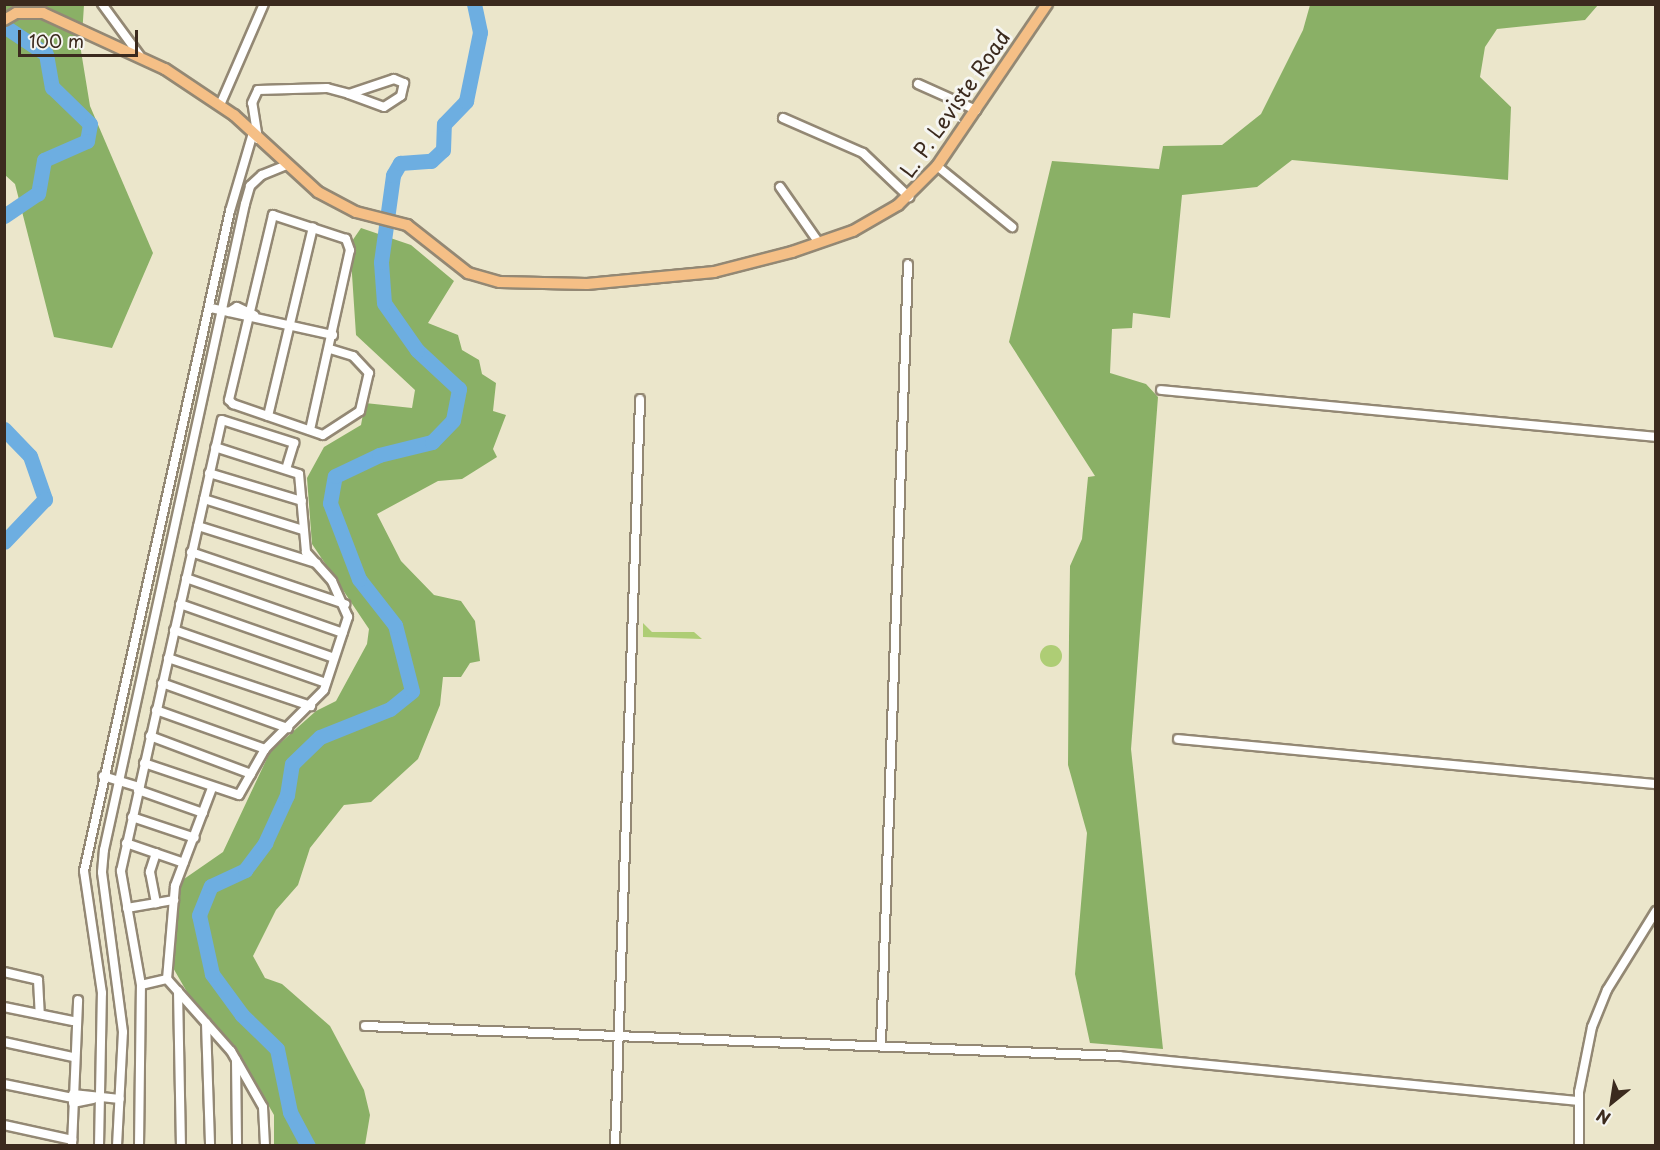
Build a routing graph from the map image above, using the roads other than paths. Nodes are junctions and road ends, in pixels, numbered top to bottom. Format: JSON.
{"nodes":[{"id":1,"x":102,"y":4,"type":"edge"},
{"id":2,"x":264,"y":4,"type":"edge"},
{"id":3,"x":1047,"y":4,"type":"edge"},
{"id":4,"x":4,"y":20,"type":"edge"},
{"id":5,"x":140,"y":56,"type":"junction"},
{"id":6,"x":918,"y":84,"type":"dead end"},
{"id":7,"x":349,"y":94,"type":"junction"},
{"id":8,"x":220,"y":105,"type":"junction"},
{"id":9,"x":976,"y":110,"type":"junction"},
{"id":10,"x":783,"y":118,"type":"dead end"},
{"id":11,"x":256,"y":136,"type":"junction"},
{"id":12,"x":287,"y":165,"type":"junction"},
{"id":13,"x":937,"y":166,"type":"junction"},
{"id":14,"x":238,"y":182,"type":"junction"},
{"id":15,"x":250,"y":186,"type":"junction"},
{"id":16,"x":780,"y":187,"type":"dead end"},
{"id":17,"x":909,"y":197,"type":"junction"},
{"id":18,"x":313,"y":227,"type":"junction"},
{"id":19,"x":1012,"y":227,"type":"dead end"},
{"id":20,"x":819,"y":243,"type":"junction"},
{"id":21,"x":908,"y":264,"type":"dead end"},
{"id":22,"x":211,"y":308,"type":"junction"},
{"id":23,"x":227,"y":311,"type":"junction"},
{"id":24,"x":252,"y":316,"type":"junction"},
{"id":25,"x":290,"y":325,"type":"junction"},
{"id":26,"x":333,"y":335,"type":"junction"},
{"id":27,"x":330,"y":350,"type":"junction"},
{"id":28,"x":1161,"y":390,"type":"dead end"},
{"id":29,"x":640,"y":399,"type":"dead end"},
{"id":30,"x":268,"y":416,"type":"junction"},
{"id":31,"x":310,"y":430,"type":"junction"},
{"id":32,"x":1656,"y":437,"type":"edge"},
{"id":33,"x":215,"y":447,"type":"junction"},
{"id":34,"x":286,"y":469,"type":"junction"},
{"id":35,"x":209,"y":473,"type":"junction"},
{"id":36,"x":204,"y":499,"type":"junction"},
{"id":37,"x":302,"y":501,"type":"junction"},
{"id":38,"x":198,"y":526,"type":"junction"},
{"id":39,"x":303,"y":530,"type":"junction"},
{"id":40,"x":191,"y":552,"type":"junction"},
{"id":41,"x":316,"y":563,"type":"junction"},
{"id":42,"x":186,"y":578,"type":"junction"},
{"id":43,"x":180,"y":604,"type":"junction"},
{"id":44,"x":345,"y":604,"type":"junction"},
{"id":45,"x":174,"y":630,"type":"junction"},
{"id":46,"x":343,"y":633,"type":"junction"},
{"id":47,"x":168,"y":658,"type":"junction"},
{"id":48,"x":334,"y":658,"type":"junction"},
{"id":49,"x":162,"y":683,"type":"junction"},
{"id":50,"x":326,"y":683,"type":"junction"},
{"id":51,"x":310,"y":706,"type":"junction"},
{"id":52,"x":156,"y":710,"type":"junction"},
{"id":53,"x":288,"y":728,"type":"junction"},
{"id":54,"x":150,"y":736,"type":"junction"},
{"id":55,"x":1178,"y":739,"type":"dead end"},
{"id":56,"x":265,"y":749,"type":"junction"},
{"id":57,"x":144,"y":763,"type":"junction"},
{"id":58,"x":251,"y":774,"type":"junction"},
{"id":59,"x":103,"y":776,"type":"junction"},
{"id":60,"x":121,"y":780,"type":"junction"},
{"id":61,"x":1656,"y":784,"type":"edge"},
{"id":62,"x":139,"y":786,"type":"junction"},
{"id":63,"x":212,"y":788,"type":"junction"},
{"id":64,"x":203,"y":813,"type":"junction"},
{"id":65,"x":132,"y":817,"type":"junction"},
{"id":66,"x":195,"y":838,"type":"junction"},
{"id":67,"x":126,"y":843,"type":"junction"},
{"id":68,"x":156,"y":853,"type":"junction"},
{"id":69,"x":184,"y":863,"type":"junction"},
{"id":70,"x":174,"y":900,"type":"junction"},
{"id":71,"x":156,"y":903,"type":"junction"},
{"id":72,"x":127,"y":908,"type":"junction"},
{"id":73,"x":1656,"y":911,"type":"edge"},
{"id":74,"x":4,"y":972,"type":"edge"},
{"id":75,"x":167,"y":979,"type":"junction"},
{"id":76,"x":141,"y":985,"type":"junction"},
{"id":77,"x":178,"y":991,"type":"junction"},
{"id":78,"x":78,"y":1000,"type":"dead end"},
{"id":79,"x":4,"y":1007,"type":"edge"},
{"id":80,"x":40,"y":1014,"type":"junction"},
{"id":81,"x":73,"y":1021,"type":"junction"},
{"id":82,"x":206,"y":1023,"type":"junction"},
{"id":83,"x":365,"y":1026,"type":"dead end"},
{"id":84,"x":619,"y":1036,"type":"junction"},
{"id":85,"x":4,"y":1042,"type":"edge"},
{"id":86,"x":881,"y":1044,"type":"junction"},
{"id":87,"x":73,"y":1057,"type":"junction"},
{"id":88,"x":236,"y":1060,"type":"junction"},
{"id":89,"x":4,"y":1084,"type":"edge"},
{"id":90,"x":73,"y":1098,"type":"junction"},
{"id":91,"x":97,"y":1099,"type":"junction"},
{"id":92,"x":120,"y":1099,"type":"junction"},
{"id":93,"x":1578,"y":1101,"type":"junction"},
{"id":94,"x":4,"y":1125,"type":"edge"},
{"id":95,"x":72,"y":1143,"type":"edge"},
{"id":96,"x":99,"y":1146,"type":"edge"},
{"id":97,"x":117,"y":1146,"type":"edge"},
{"id":98,"x":139,"y":1146,"type":"edge"},
{"id":99,"x":181,"y":1146,"type":"edge"},
{"id":100,"x":210,"y":1146,"type":"edge"},
{"id":101,"x":237,"y":1146,"type":"edge"},
{"id":102,"x":265,"y":1146,"type":"edge"},
{"id":103,"x":615,"y":1146,"type":"edge"},
{"id":104,"x":1579,"y":1146,"type":"edge"}],
"edges":[{"from":1,"to":5,"type":"street"},
{"from":2,"to":8,"type":"street"},
{"from":3,"to":9,"type":"main road","name":"L. P. Leviste Road"},
{"from":4,"to":5,"type":"main road","name":"L. P. Leviste Road"},
{"from":5,"to":8,"type":"main road","name":"L. P. Leviste Road"},
{"from":6,"to":9,"type":"street"},
{"from":7,"to":7,"type":"street"},
{"from":7,"to":11,"type":"street"},
{"from":8,"to":11,"type":"main road","name":"L. P. Leviste Road"},
{"from":9,"to":13,"type":"main road","name":"L. P. Leviste Road"},
{"from":10,"to":17,"type":"street"},
{"from":11,"to":12,"type":"main road","name":"L. P. Leviste Road"},
{"from":11,"to":14,"type":"street"},
{"from":12,"to":15,"type":"street"},
{"from":12,"to":20,"type":"main road","name":"L. P. Leviste Road"},
{"from":13,"to":17,"type":"main road","name":"L. P. Leviste Road"},
{"from":13,"to":19,"type":"street"},
{"from":14,"to":15,"type":"street"},
{"from":14,"to":22,"type":"street"},
{"from":15,"to":23,"type":"street"},
{"from":16,"to":20,"type":"street"},
{"from":17,"to":20,"type":"main road","name":"L. P. Leviste Road"},
{"from":18,"to":24,"type":"street"},
{"from":18,"to":25,"type":"street"},
{"from":18,"to":26,"type":"street"},
{"from":21,"to":86,"type":"street"},
{"from":22,"to":23,"type":"street"},
{"from":22,"to":59,"type":"street"},
{"from":23,"to":24,"type":"street"},
{"from":23,"to":60,"type":"street"},
{"from":24,"to":25,"type":"street"},
{"from":24,"to":30,"type":"street"},
{"from":25,"to":26,"type":"street"},
{"from":25,"to":30,"type":"street"},
{"from":26,"to":27,"type":"street"},
{"from":27,"to":31,"type":"street"},
{"from":27,"to":31,"type":"street"},
{"from":28,"to":32,"type":"street"},
{"from":29,"to":84,"type":"street"},
{"from":30,"to":31,"type":"street"},
{"from":33,"to":34,"type":"street"},
{"from":33,"to":34,"type":"street"},
{"from":33,"to":35,"type":"street"},
{"from":34,"to":37,"type":"street"},
{"from":35,"to":36,"type":"street"},
{"from":35,"to":37,"type":"street"},
{"from":36,"to":38,"type":"street"},
{"from":36,"to":39,"type":"street"},
{"from":37,"to":39,"type":"street"},
{"from":38,"to":40,"type":"street"},
{"from":38,"to":41,"type":"street"},
{"from":39,"to":41,"type":"street"},
{"from":40,"to":42,"type":"street"},
{"from":40,"to":44,"type":"street"},
{"from":41,"to":44,"type":"street"},
{"from":42,"to":43,"type":"street"},
{"from":42,"to":46,"type":"street"},
{"from":43,"to":45,"type":"street"},
{"from":43,"to":48,"type":"street"},
{"from":44,"to":46,"type":"street"},
{"from":45,"to":47,"type":"street"},
{"from":45,"to":50,"type":"street"},
{"from":46,"to":48,"type":"street"},
{"from":47,"to":49,"type":"street"},
{"from":47,"to":51,"type":"street"},
{"from":48,"to":50,"type":"street"},
{"from":49,"to":52,"type":"street"},
{"from":49,"to":53,"type":"street"},
{"from":50,"to":51,"type":"street"},
{"from":51,"to":53,"type":"street"},
{"from":52,"to":54,"type":"street"},
{"from":52,"to":56,"type":"street"},
{"from":53,"to":56,"type":"street"},
{"from":54,"to":57,"type":"street"},
{"from":54,"to":58,"type":"street"},
{"from":55,"to":61,"type":"street"},
{"from":56,"to":58,"type":"street"},
{"from":57,"to":62,"type":"street"},
{"from":57,"to":63,"type":"street"},
{"from":58,"to":63,"type":"street"},
{"from":59,"to":60,"type":"street"},
{"from":59,"to":91,"type":"street"},
{"from":60,"to":62,"type":"street"},
{"from":60,"to":92,"type":"street"},
{"from":62,"to":64,"type":"street"},
{"from":62,"to":65,"type":"street"},
{"from":63,"to":64,"type":"street"},
{"from":64,"to":66,"type":"street"},
{"from":65,"to":66,"type":"street"},
{"from":65,"to":67,"type":"street"},
{"from":66,"to":69,"type":"street"},
{"from":67,"to":68,"type":"street"},
{"from":67,"to":72,"type":"street"},
{"from":68,"to":69,"type":"street"},
{"from":68,"to":71,"type":"street"},
{"from":69,"to":70,"type":"street"},
{"from":70,"to":71,"type":"street"},
{"from":70,"to":75,"type":"street"},
{"from":71,"to":72,"type":"street"},
{"from":72,"to":76,"type":"street"},
{"from":73,"to":93,"type":"street"},
{"from":74,"to":80,"type":"street"},
{"from":75,"to":76,"type":"street"},
{"from":75,"to":77,"type":"street"},
{"from":76,"to":98,"type":"street"},
{"from":77,"to":82,"type":"street"},
{"from":77,"to":99,"type":"street"},
{"from":78,"to":81,"type":"street"},
{"from":79,"to":80,"type":"street"},
{"from":80,"to":81,"type":"street"},
{"from":81,"to":87,"type":"street"},
{"from":82,"to":88,"type":"street"},
{"from":82,"to":100,"type":"street"},
{"from":83,"to":84,"type":"street"},
{"from":84,"to":86,"type":"street"},
{"from":84,"to":103,"type":"street"},
{"from":85,"to":87,"type":"street"},
{"from":86,"to":93,"type":"street"},
{"from":87,"to":90,"type":"street"},
{"from":88,"to":101,"type":"street"},
{"from":88,"to":102,"type":"street"},
{"from":89,"to":90,"type":"street"},
{"from":90,"to":91,"type":"street"},
{"from":90,"to":95,"type":"street"},
{"from":91,"to":92,"type":"street"},
{"from":91,"to":96,"type":"street"},
{"from":92,"to":97,"type":"street"},
{"from":93,"to":104,"type":"street"},
{"from":94,"to":95,"type":"street"}]}
